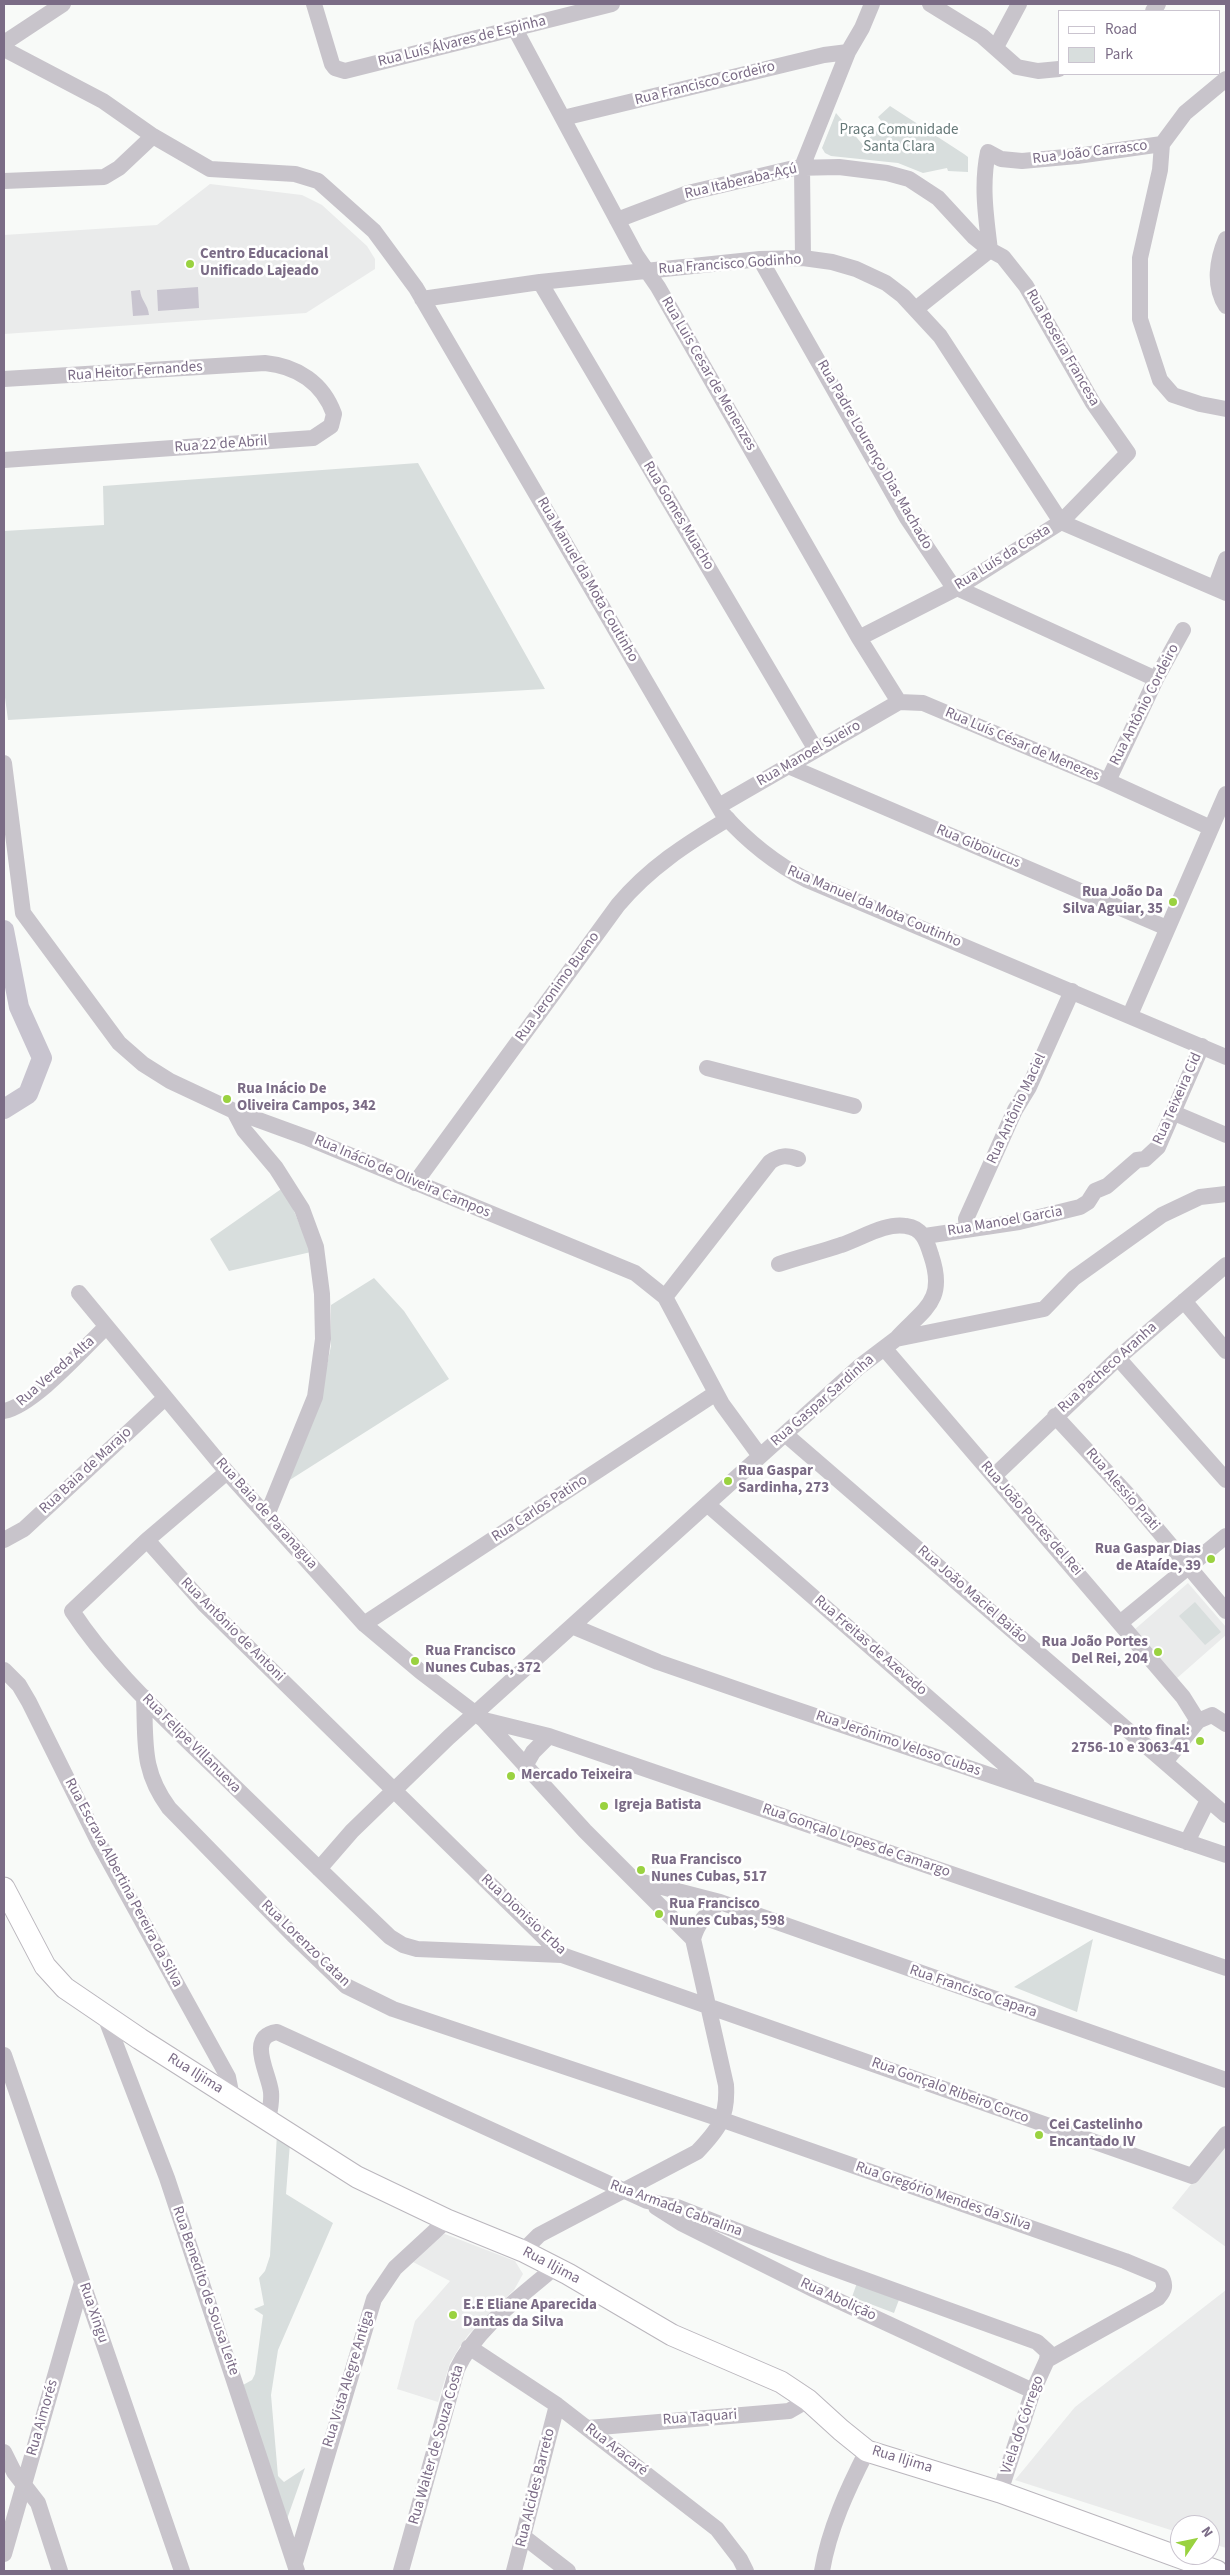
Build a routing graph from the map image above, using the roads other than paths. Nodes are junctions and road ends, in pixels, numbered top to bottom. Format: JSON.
{"nodes":[{"id":1,"x":63,"y":4,"type":"edge"},
{"id":2,"x":314,"y":4,"type":"edge"},
{"id":3,"x":612,"y":4,"type":"edge"},
{"id":4,"x":872,"y":4,"type":"edge"},
{"id":5,"x":930,"y":4,"type":"edge"},
{"id":6,"x":1020,"y":4,"type":"edge"},
{"id":7,"x":515,"y":29,"type":"junction"},
{"id":8,"x":4,"y":44,"type":"edge"},
{"id":9,"x":996,"y":47,"type":"junction"},
{"id":10,"x":4,"y":49,"type":"edge"},
{"id":11,"x":848,"y":52,"type":"junction"},
{"id":12,"x":1058,"y":69,"type":"edge"},
{"id":13,"x":1226,"y":79,"type":"edge"},
{"id":14,"x":563,"y":118,"type":"junction"},
{"id":15,"x":153,"y":136,"type":"junction"},
{"id":16,"x":1162,"y":144,"type":"junction"},
{"id":17,"x":802,"y":167,"type":"junction"},
{"id":18,"x":4,"y":181,"type":"edge"},
{"id":19,"x":617,"y":220,"type":"junction"},
{"id":20,"x":1226,"y":239,"type":"edge"},
{"id":21,"x":990,"y":250,"type":"junction"},
{"id":22,"x":803,"y":258,"type":"junction"},
{"id":23,"x":760,"y":260,"type":"junction"},
{"id":24,"x":646,"y":271,"type":"junction"},
{"id":25,"x":540,"y":282,"type":"junction"},
{"id":26,"x":422,"y":299,"type":"junction"},
{"id":27,"x":1226,"y":306,"type":"edge"},
{"id":28,"x":917,"y":308,"type":"junction"},
{"id":29,"x":265,"y":362,"type":"joint"},
{"id":30,"x":4,"y":379,"type":"edge"},
{"id":31,"x":1226,"y":409,"type":"edge"},
{"id":32,"x":1128,"y":453,"type":"joint"},
{"id":33,"x":4,"y":460,"type":"edge"},
{"id":34,"x":1061,"y":522,"type":"junction"},
{"id":35,"x":1226,"y":559,"type":"edge"},
{"id":36,"x":957,"y":588,"type":"junction"},
{"id":37,"x":1221,"y":591,"type":"edge"},
{"id":38,"x":1183,"y":630,"type":"dead end"},
{"id":39,"x":859,"y":638,"type":"junction"},
{"id":40,"x":1156,"y":679,"type":"junction"},
{"id":41,"x":899,"y":702,"type":"junction"},
{"id":42,"x":816,"y":750,"type":"junction"},
{"id":43,"x":4,"y":763,"type":"edge"},
{"id":44,"x":788,"y":766,"type":"junction"},
{"id":45,"x":1108,"y":781,"type":"junction"},
{"id":46,"x":1226,"y":794,"type":"edge"},
{"id":47,"x":724,"y":812,"type":"junction"},
{"id":48,"x":1211,"y":828,"type":"junction"},
{"id":49,"x":1168,"y":928,"type":"junction"},
{"id":50,"x":1072,"y":991,"type":"junction"},
{"id":51,"x":1130,"y":1015,"type":"junction"},
{"id":52,"x":1202,"y":1046,"type":"junction"},
{"id":53,"x":1226,"y":1056,"type":"edge"},
{"id":54,"x":707,"y":1068,"type":"dead end"},
{"id":55,"x":854,"y":1106,"type":"dead end"},
{"id":56,"x":234,"y":1111,"type":"junction"},
{"id":57,"x":1174,"y":1113,"type":"junction"},
{"id":58,"x":1226,"y":1134,"type":"edge"},
{"id":59,"x":1154,"y":1151,"type":"joint"},
{"id":60,"x":798,"y":1159,"type":"dead end"},
{"id":61,"x":415,"y":1183,"type":"junction"},
{"id":62,"x":1226,"y":1194,"type":"edge"},
{"id":63,"x":967,"y":1228,"type":"junction"},
{"id":64,"x":925,"y":1236,"type":"junction"},
{"id":65,"x":779,"y":1264,"type":"dead end"},
{"id":66,"x":1226,"y":1265,"type":"edge"},
{"id":67,"x":78,"y":1293,"type":"dead end"},
{"id":68,"x":665,"y":1297,"type":"junction"},
{"id":69,"x":1184,"y":1301,"type":"junction"},
{"id":70,"x":106,"y":1327,"type":"junction"},
{"id":71,"x":890,"y":1344,"type":"junction"},
{"id":72,"x":1226,"y":1351,"type":"edge"},
{"id":73,"x":1118,"y":1358,"type":"junction"},
{"id":74,"x":716,"y":1393,"type":"junction"},
{"id":75,"x":165,"y":1398,"type":"junction"},
{"id":76,"x":4,"y":1412,"type":"edge"},
{"id":77,"x":1055,"y":1416,"type":"junction"},
{"id":78,"x":785,"y":1434,"type":"junction"},
{"id":79,"x":760,"y":1456,"type":"junction"},
{"id":80,"x":227,"y":1472,"type":"junction"},
{"id":81,"x":994,"y":1476,"type":"junction"},
{"id":82,"x":1226,"y":1480,"type":"edge"},
{"id":83,"x":707,"y":1504,"type":"junction"},
{"id":84,"x":267,"y":1515,"type":"junction"},
{"id":85,"x":1226,"y":1536,"type":"edge"},
{"id":86,"x":4,"y":1540,"type":"edge"},
{"id":87,"x":147,"y":1540,"type":"junction"},
{"id":88,"x":1188,"y":1567,"type":"junction"},
{"id":89,"x":1226,"y":1611,"type":"edge"},
{"id":90,"x":1120,"y":1623,"type":"junction"},
{"id":91,"x":364,"y":1624,"type":"junction"},
{"id":92,"x":572,"y":1626,"type":"junction"},
{"id":93,"x":5,"y":1672,"type":"edge"},
{"id":94,"x":144,"y":1697,"type":"junction"},
{"id":95,"x":480,"y":1716,"type":"junction"},
{"id":96,"x":1198,"y":1721,"type":"junction"},
{"id":97,"x":1226,"y":1724,"type":"edge"},
{"id":98,"x":549,"y":1736,"type":"junction"},
{"id":99,"x":1165,"y":1762,"type":"junction"},
{"id":100,"x":525,"y":1766,"type":"junction"},
{"id":101,"x":1032,"y":1789,"type":"junction"},
{"id":102,"x":394,"y":1791,"type":"junction"},
{"id":103,"x":1208,"y":1800,"type":"junction"},
{"id":104,"x":1226,"y":1815,"type":"edge"},
{"id":105,"x":1187,"y":1842,"type":"junction"},
{"id":106,"x":1226,"y":1855,"type":"edge"},
{"id":107,"x":319,"y":1869,"type":"junction"},
{"id":108,"x":635,"y":1880,"type":"junction"},
{"id":109,"x":4,"y":1888,"type":"edge"},
{"id":110,"x":720,"y":1902,"type":"junction"},
{"id":111,"x":693,"y":1939,"type":"junction"},
{"id":112,"x":562,"y":1955,"type":"junction"},
{"id":113,"x":1226,"y":1968,"type":"edge"},
{"id":114,"x":708,"y":2006,"type":"junction"},
{"id":115,"x":104,"y":2014,"type":"junction"},
{"id":116,"x":4,"y":2056,"type":"edge"},
{"id":117,"x":1226,"y":2080,"type":"edge"},
{"id":118,"x":232,"y":2097,"type":"junction"},
{"id":119,"x":268,"y":2119,"type":"junction"},
{"id":120,"x":723,"y":2120,"type":"junction"},
{"id":121,"x":1226,"y":2134,"type":"edge"},
{"id":122,"x":624,"y":2191,"type":"junction"},
{"id":123,"x":647,"y":2201,"type":"junction"},
{"id":124,"x":447,"y":2220,"type":"junction"},
{"id":125,"x":523,"y":2251,"type":"junction"},
{"id":126,"x":555,"y":2267,"type":"junction"},
{"id":127,"x":82,"y":2282,"type":"junction"},
{"id":128,"x":469,"y":2348,"type":"junction"},
{"id":129,"x":1047,"y":2360,"type":"junction"},
{"id":130,"x":1033,"y":2391,"type":"junction"},
{"id":131,"x":808,"y":2400,"type":"junction"},
{"id":132,"x":557,"y":2405,"type":"junction"},
{"id":133,"x":588,"y":2428,"type":"junction"},
{"id":134,"x":867,"y":2450,"type":"junction"},
{"id":135,"x":4,"y":2452,"type":"edge"},
{"id":136,"x":24,"y":2484,"type":"junction"},
{"id":137,"x":1000,"y":2492,"type":"junction"},
{"id":138,"x":524,"y":2537,"type":"junction"},
{"id":139,"x":4,"y":2554,"type":"edge"},
{"id":140,"x":296,"y":2567,"type":"edge"},
{"id":141,"x":1207,"y":2570,"type":"edge"},
{"id":142,"x":60,"y":2571,"type":"edge"},
{"id":143,"x":182,"y":2571,"type":"edge"},
{"id":144,"x":401,"y":2571,"type":"edge"},
{"id":145,"x":514,"y":2571,"type":"edge"},
{"id":146,"x":568,"y":2571,"type":"edge"},
{"id":147,"x":746,"y":2571,"type":"edge"},
{"id":148,"x":822,"y":2571,"type":"edge"}],
"edges":[{"from":1,"to":8,"type":"street"},
{"from":2,"to":7,"type":"street","name":"Rua Luís Álvares de Espinha"},
{"from":3,"to":7,"type":"street","name":"Rua Luís Álvares de Espinha"},
{"from":4,"to":11,"type":"street"},
{"from":5,"to":9,"type":"street"},
{"from":6,"to":9,"type":"street"},
{"from":7,"to":14,"type":"street","name":"Rua Luis Cesar de Menenzes"},
{"from":9,"to":12,"type":"street"},
{"from":10,"to":15,"type":"street","name":"Rua Manuel da Mota Coutinho"},
{"from":11,"to":14,"type":"street","name":"Rua Francisco Cordeiro"},
{"from":11,"to":17,"type":"street"},
{"from":13,"to":16,"type":"street","name":"Rua João Carrasco"},
{"from":14,"to":19,"type":"street","name":"Rua Luis Cesar de Menenzes"},
{"from":15,"to":18,"type":"street"},
{"from":15,"to":26,"type":"street","name":"Rua Manuel da Mota Coutinho"},
{"from":16,"to":21,"type":"street","name":"Rua João Carrasco"},
{"from":16,"to":31,"type":"street"},
{"from":17,"to":19,"type":"street","name":"Rua Itaberaba-Açú"},
{"from":17,"to":21,"type":"street","name":"Rua Itaberaba-Açú"},
{"from":17,"to":22,"type":"street"},
{"from":19,"to":24,"type":"street","name":"Rua Luis Cesar de Menenzes"},
{"from":20,"to":27,"type":"street"},
{"from":21,"to":28,"type":"street"},
{"from":21,"to":32,"type":"street","name":"Rua Roseira Francesa"},
{"from":22,"to":23,"type":"street","name":"Rua Francisco Godinho"},
{"from":22,"to":28,"type":"street","name":"Rua Francisco Godinho"},
{"from":23,"to":24,"type":"street","name":"Rua Francisco Godinho"},
{"from":23,"to":36,"type":"street","name":"Rua Padre Lourenço Dias Machado"},
{"from":24,"to":25,"type":"street","name":"Rua Francisco Godinho"},
{"from":24,"to":39,"type":"street","name":"Rua Luis Cesar de Menenzes"},
{"from":25,"to":26,"type":"street","name":"Rua Francisco Godinho"},
{"from":25,"to":42,"type":"street","name":"Rua Gomes Muacho"},
{"from":26,"to":47,"type":"street","name":"Rua Manuel da Mota Coutinho"},
{"from":28,"to":34,"type":"street","name":"Rua Francisco Godinho"},
{"from":29,"to":30,"type":"street","name":"Rua Heitor Fernandes"},
{"from":29,"to":33,"type":"street","name":"Rua 22 de Abril"},
{"from":32,"to":34,"type":"street","name":"Rua Luís da Costa"},
{"from":34,"to":36,"type":"street","name":"Rua Luís da Costa"},
{"from":34,"to":37,"type":"street"},
{"from":35,"to":37,"type":"street"},
{"from":36,"to":39,"type":"street","name":"Rua Luís da Costa"},
{"from":36,"to":40,"type":"street","name":"Rua Padre Lourenço Dias Machado"},
{"from":38,"to":40,"type":"street","name":"Rua Antônio Cordeiro"},
{"from":39,"to":41,"type":"street"},
{"from":40,"to":45,"type":"street","name":"Rua Antônio Cordeiro"},
{"from":41,"to":42,"type":"street","name":"Rua Manoel Sueiro"},
{"from":41,"to":45,"type":"street","name":"Rua Luís César de Menezes"},
{"from":42,"to":44,"type":"street","name":"Rua Manoel Sueiro"},
{"from":43,"to":56,"type":"street","name":"Rua Inácio de Oliveira Campos"},
{"from":44,"to":47,"type":"street","name":"Rua Manoel Sueiro"},
{"from":44,"to":49,"type":"street","name":"Rua Giboiucus"},
{"from":45,"to":48,"type":"street","name":"Rua Luís César de Menezes"},
{"from":46,"to":48,"type":"street"},
{"from":47,"to":50,"type":"street","name":"Rua Manuel da Mota Coutinho"},
{"from":47,"to":61,"type":"street","name":"Rua Jeronimo Bueno"},
{"from":48,"to":49,"type":"street"},
{"from":49,"to":51,"type":"street"},
{"from":50,"to":51,"type":"street","name":"Rua Manuel da Mota Coutinho"},
{"from":50,"to":63,"type":"street","name":"Rua Antônio Maciel"},
{"from":51,"to":52,"type":"street","name":"Rua Manuel da Mota Coutinho"},
{"from":52,"to":53,"type":"street","name":"Rua Manuel da Mota Coutinho"},
{"from":52,"to":57,"type":"street","name":"Rua Teixeira Cid"},
{"from":54,"to":55,"type":"street"},
{"from":56,"to":61,"type":"street","name":"Rua Inácio de Oliveira Campos"},
{"from":56,"to":84,"type":"street"},
{"from":57,"to":58,"type":"street"},
{"from":57,"to":59,"type":"street","name":"Rua Teixeira Cid"},
{"from":59,"to":63,"type":"street","name":"Rua Manoel Garcia"},
{"from":60,"to":68,"type":"street"},
{"from":61,"to":68,"type":"street","name":"Rua Inácio de Oliveira Campos"},
{"from":62,"to":71,"type":"street","name":"Rua Gaspar Sardinha"},
{"from":63,"to":64,"type":"street","name":"Rua Manoel Garcia"},
{"from":64,"to":65,"type":"street"},
{"from":64,"to":71,"type":"street"},
{"from":66,"to":69,"type":"street","name":"Rua Pacheco Aranha"},
{"from":67,"to":70,"type":"street","name":"Rua Baia de Paranagua"},
{"from":68,"to":74,"type":"street","name":"Rua Inácio de Oliveira Campos"},
{"from":69,"to":72,"type":"street"},
{"from":69,"to":73,"type":"street","name":"Rua Pacheco Aranha"},
{"from":70,"to":75,"type":"street","name":"Rua Baia de Paranagua"},
{"from":70,"to":76,"type":"street","name":"Rua Vereda Alta"},
{"from":71,"to":78,"type":"street","name":"Rua Gaspar Sardinha"},
{"from":71,"to":81,"type":"street","name":"Rua João Portes del Rei"},
{"from":73,"to":77,"type":"street","name":"Rua Pacheco Aranha"},
{"from":73,"to":82,"type":"street"},
{"from":74,"to":79,"type":"street","name":"Rua Inácio de Oliveira Campos"},
{"from":74,"to":91,"type":"street","name":"Rua Carlos Patino"},
{"from":75,"to":80,"type":"street","name":"Rua Baia de Paranagua"},
{"from":75,"to":86,"type":"street","name":"Rua Baia de Marajo"},
{"from":77,"to":81,"type":"street","name":"Rua Pacheco Aranha"},
{"from":77,"to":88,"type":"street","name":"Rua Alessio Prati"},
{"from":78,"to":79,"type":"street","name":"Rua Gaspar Sardinha"},
{"from":78,"to":99,"type":"street","name":"Rua João Maciel Baião"},
{"from":79,"to":83,"type":"street","name":"Rua Gaspar Sardinha"},
{"from":80,"to":84,"type":"street","name":"Rua Baia de Paranagua"},
{"from":80,"to":87,"type":"street"},
{"from":81,"to":90,"type":"street","name":"Rua João Portes del Rei"},
{"from":83,"to":92,"type":"street","name":"Rua Gaspar Sardinha"},
{"from":83,"to":101,"type":"street","name":"Rua Freitas de Azevedo"},
{"from":84,"to":91,"type":"street","name":"Rua Baia de Paranagua"},
{"from":85,"to":88,"type":"street"},
{"from":87,"to":94,"type":"street","name":"Rua Felipe Villanueva"},
{"from":87,"to":102,"type":"street","name":"Rua Antônio de Antoni"},
{"from":88,"to":89,"type":"street","name":"Rua Alessio Prati"},
{"from":88,"to":90,"type":"street"},
{"from":90,"to":96,"type":"street","name":"Rua João Portes del Rei"},
{"from":91,"to":95,"type":"street","name":"Rua Baia de Paranagua"},
{"from":92,"to":95,"type":"street","name":"Rua Gaspar Sardinha"},
{"from":92,"to":101,"type":"street","name":"Rua Jerônimo Veloso Cubas"},
{"from":93,"to":118,"type":"street","name":"Rua Escrava Albertina Pereira da Silva"},
{"from":94,"to":107,"type":"street","name":"Rua Felipe Villanueva"},
{"from":94,"to":120,"type":"street","name":"Rua Lorenzo Catan"},
{"from":95,"to":98,"type":"street","name":"Rua Gonçalo Lopes de Camargo"},
{"from":95,"to":100,"type":"street"},
{"from":95,"to":102,"type":"street","name":"Rua Gaspar Sardinha"},
{"from":96,"to":97,"type":"street"},
{"from":96,"to":99,"type":"street"},
{"from":98,"to":100,"type":"street"},
{"from":98,"to":113,"type":"street","name":"Rua Gonçalo Lopes de Camargo"},
{"from":99,"to":103,"type":"street","name":"Rua João Maciel Baião"},
{"from":100,"to":108,"type":"street"},
{"from":101,"to":105,"type":"street","name":"Rua Jerônimo Veloso Cubas"},
{"from":102,"to":107,"type":"street"},
{"from":102,"to":112,"type":"street","name":"Rua Dionisio Erba"},
{"from":103,"to":104,"type":"street","name":"Rua João Maciel Baião"},
{"from":103,"to":105,"type":"street"},
{"from":105,"to":106,"type":"street","name":"Rua Jerônimo Veloso Cubas"},
{"from":107,"to":112,"type":"street","name":"Rua Felipe Villanueva"},
{"from":108,"to":110,"type":"street","name":"Rua Francisco Capara"},
{"from":108,"to":111,"type":"street"},
{"from":109,"to":115,"type":"main road","name":"Rua Iljima"},
{"from":110,"to":111,"type":"street"},
{"from":110,"to":117,"type":"street","name":"Rua Francisco Capara"},
{"from":111,"to":114,"type":"street"},
{"from":112,"to":114,"type":"street","name":"Rua Dionisio Erba"},
{"from":114,"to":120,"type":"street"},
{"from":114,"to":121,"type":"street","name":"Rua Gonçalo Ribeiro Corco"},
{"from":115,"to":118,"type":"main road","name":"Rua Iljima"},
{"from":115,"to":140,"type":"street","name":"Rua Benedito de Sousa Leite"},
{"from":116,"to":127,"type":"street","name":"Rua Xingu"},
{"from":118,"to":119,"type":"main road","name":"Rua Iljima"},
{"from":119,"to":122,"type":"street","name":"Rua Armada Cabralina"},
{"from":119,"to":124,"type":"main road","name":"Rua Iljima"},
{"from":120,"to":122,"type":"street"},
{"from":120,"to":129,"type":"street","name":"Rua Gregório Mendes da Silva"},
{"from":122,"to":123,"type":"street","name":"Rua Armada Cabralina"},
{"from":122,"to":125,"type":"street"},
{"from":123,"to":129,"type":"street","name":"Rua Armada Cabralina"},
{"from":123,"to":130,"type":"street","name":"Rua Abolição"},
{"from":124,"to":125,"type":"main road","name":"Rua Iljima"},
{"from":124,"to":140,"type":"street","name":"Rua Vista Alegre Antiga"},
{"from":125,"to":126,"type":"main road","name":"Rua Iljima"},
{"from":126,"to":128,"type":"street","name":"Rua Walter de Souza Costa"},
{"from":126,"to":131,"type":"main road","name":"Rua Iljima"},
{"from":127,"to":136,"type":"street","name":"Rua Aimorés"},
{"from":127,"to":143,"type":"street","name":"Rua Xingu"},
{"from":128,"to":132,"type":"street","name":"Rua Aracaré"},
{"from":128,"to":144,"type":"street","name":"Rua Walter de Souza Costa"},
{"from":129,"to":130,"type":"street","name":"Viela do Córrego"},
{"from":130,"to":137,"type":"street","name":"Viela do Córrego"},
{"from":131,"to":133,"type":"street","name":"Rua Taquari"},
{"from":131,"to":134,"type":"main road","name":"Rua Iljima"},
{"from":132,"to":133,"type":"street","name":"Rua Aracaré"},
{"from":132,"to":138,"type":"street","name":"Rua Alcides Barreto"},
{"from":133,"to":147,"type":"street","name":"Rua Aracaré"},
{"from":134,"to":137,"type":"main road","name":"Rua Iljima"},
{"from":134,"to":148,"type":"street"},
{"from":135,"to":136,"type":"street"},
{"from":136,"to":139,"type":"street","name":"Rua Aimorés"},
{"from":136,"to":142,"type":"street"},
{"from":137,"to":141,"type":"main road","name":"Rua Iljima"},
{"from":138,"to":145,"type":"street","name":"Rua Alcides Barreto"},
{"from":138,"to":146,"type":"street"}]}
